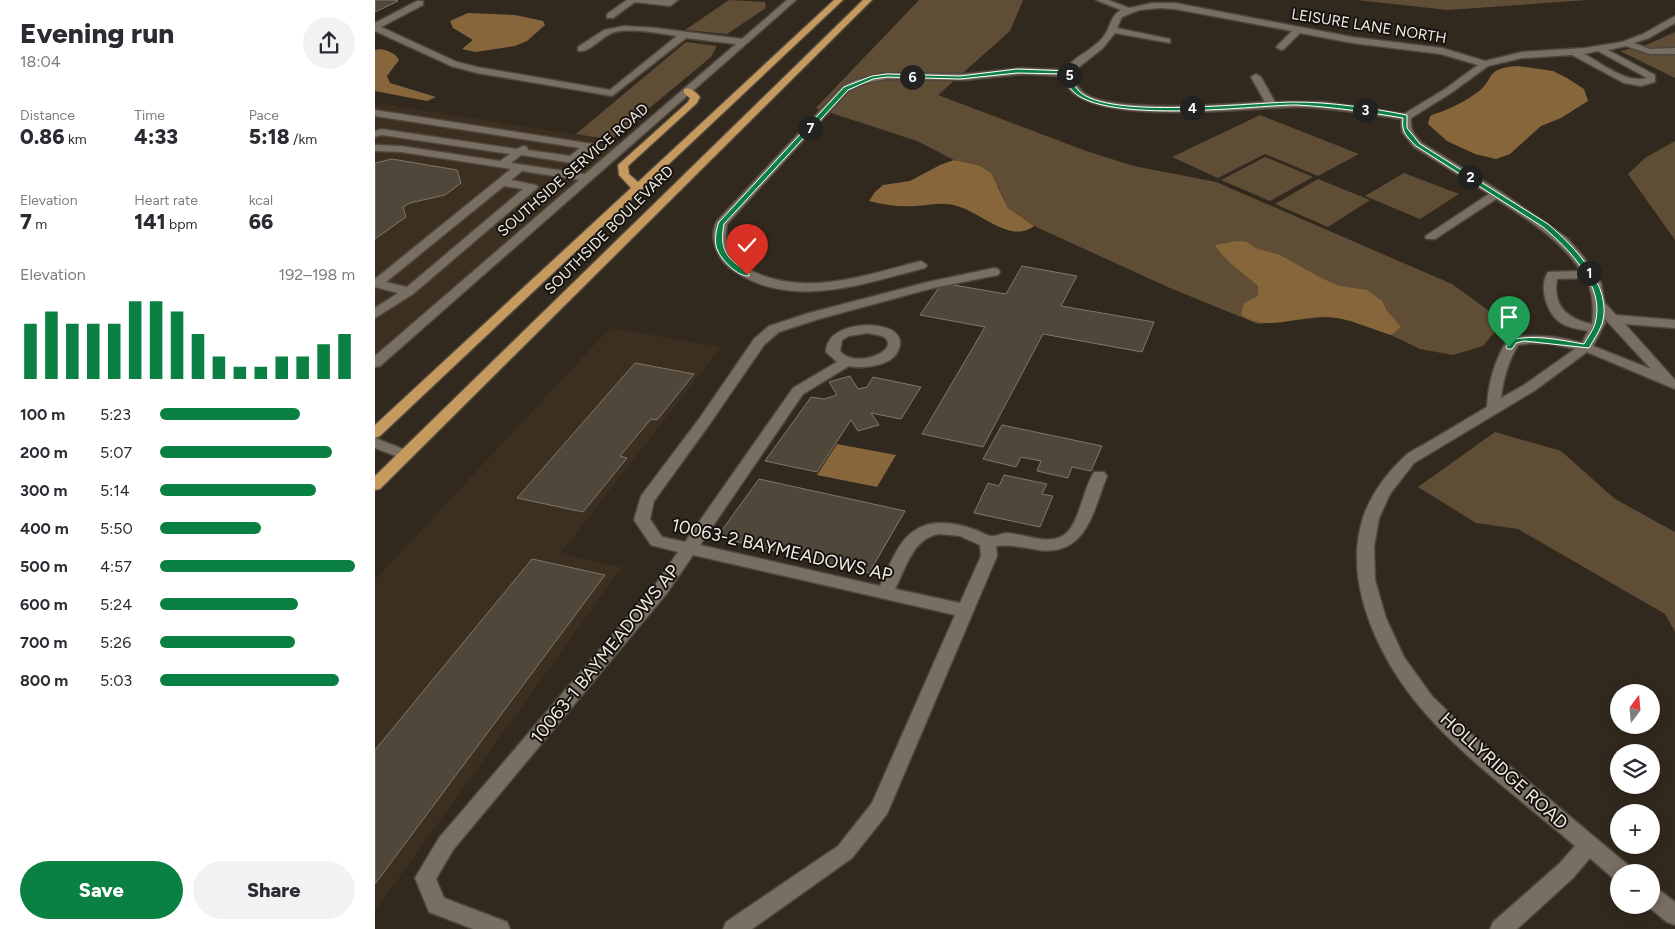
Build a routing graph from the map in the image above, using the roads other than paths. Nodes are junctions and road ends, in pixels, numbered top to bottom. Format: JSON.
{"nodes":[{"id":1,"x":632,"y":0,"type":"edge"},
{"id":2,"x":637,"y":0,"type":"edge"},
{"id":3,"x":674,"y":0,"type":"edge"},
{"id":4,"x":792,"y":0,"type":"edge"},
{"id":5,"x":839,"y":0,"type":"edge"},
{"id":6,"x":868,"y":0,"type":"edge"},
{"id":7,"x":1100,"y":0,"type":"edge"},
{"id":8,"x":1198,"y":0,"type":"edge"},
{"id":9,"x":420,"y":3,"type":"dead end"},
{"id":10,"x":1187,"y":8,"type":"junction"},
{"id":11,"x":1128,"y":10,"type":"junction"},
{"id":12,"x":610,"y":16,"type":"dead end"},
{"id":13,"x":1675,"y":19,"type":"edge"},
{"id":14,"x":375,"y":27,"type":"edge"},
{"id":15,"x":1113,"y":30,"type":"junction"},
{"id":16,"x":1298,"y":30,"type":"junction"},
{"id":17,"x":684,"y":35,"type":"junction"},
{"id":18,"x":1167,"y":41,"type":"dead end"},
{"id":19,"x":743,"y":42,"type":"junction"},
{"id":20,"x":1626,"y":43,"type":"junction"},
{"id":21,"x":1281,"y":47,"type":"dead end"},
{"id":22,"x":581,"y":49,"type":"dead end"},
{"id":23,"x":1600,"y":49,"type":"junction"},
{"id":24,"x":1675,"y":51,"type":"edge"},
{"id":25,"x":1574,"y":52,"type":"junction"},
{"id":26,"x":1485,"y":64,"type":"junction"},
{"id":27,"x":1069,"y":72,"type":"junction"},
{"id":28,"x":1256,"y":77,"type":"dead end"},
{"id":29,"x":687,"y":91,"type":"junction"},
{"id":30,"x":1271,"y":104,"type":"junction"},
{"id":31,"x":375,"y":113,"type":"edge"},
{"id":32,"x":1405,"y":117,"type":"junction"},
{"id":33,"x":375,"y":134,"type":"edge"},
{"id":34,"x":537,"y":138,"type":"junction"},
{"id":35,"x":375,"y":148,"type":"edge"},
{"id":36,"x":519,"y":152,"type":"junction"},
{"id":37,"x":502,"y":165,"type":"junction"},
{"id":38,"x":521,"y":168,"type":"junction"},
{"id":39,"x":587,"y":178,"type":"junction"},
{"id":40,"x":502,"y":182,"type":"junction"},
{"id":41,"x":637,"y":187,"type":"junction"},
{"id":42,"x":1497,"y":194,"type":"junction"},
{"id":43,"x":1431,"y":237,"type":"dead end"},
{"id":44,"x":921,"y":265,"type":"dead end"},
{"id":45,"x":994,"y":272,"type":"dead end"},
{"id":46,"x":1589,"y":274,"type":"junction"},
{"id":47,"x":409,"y":291,"type":"junction"},
{"id":48,"x":1599,"y":304,"type":"junction"},
{"id":49,"x":375,"y":314,"type":"edge"},
{"id":50,"x":1612,"y":319,"type":"junction"},
{"id":51,"x":1675,"y":324,"type":"edge"},
{"id":52,"x":1596,"y":329,"type":"junction"},
{"id":53,"x":1586,"y":347,"type":"junction"},
{"id":54,"x":375,"y":362,"type":"edge"},
{"id":55,"x":847,"y":362,"type":"dead end"},
{"id":56,"x":1675,"y":368,"type":"edge"},
{"id":57,"x":1667,"y":378,"type":"edge"},
{"id":58,"x":1493,"y":408,"type":"junction"},
{"id":59,"x":375,"y":433,"type":"edge"},
{"id":60,"x":375,"y":443,"type":"edge"},
{"id":61,"x":375,"y":455,"type":"edge"},
{"id":62,"x":406,"y":455,"type":"junction"},
{"id":63,"x":1099,"y":476,"type":"dead end"},
{"id":64,"x":375,"y":486,"type":"edge"},
{"id":65,"x":988,"y":542,"type":"junction"},
{"id":66,"x":690,"y":549,"type":"junction"},
{"id":67,"x":886,"y":592,"type":"junction"},
{"id":68,"x":965,"y":611,"type":"junction"},
{"id":69,"x":1588,"y":846,"type":"junction"},
{"id":70,"x":1611,"y":864,"type":"edge"},
{"id":71,"x":1660,"y":903,"type":"edge"},
{"id":72,"x":1675,"y":915,"type":"edge"},
{"id":73,"x":499,"y":929,"type":"edge"},
{"id":74,"x":734,"y":929,"type":"edge"},
{"id":75,"x":1501,"y":929,"type":"edge"}],
"edges":[{"from":1,"to":12,"type":"street"},
{"from":2,"to":3,"type":"street"},
{"from":4,"to":19,"type":"street","name":"SOUTHSIDE SERVICE ROAD"},
{"from":5,"to":41,"type":"highway","name":"SOUTHSIDE BOULEVARD"},
{"from":6,"to":62,"type":"highway","name":"SOUTHSIDE BOULEVARD"},
{"from":7,"to":11,"type":"street"},
{"from":8,"to":10,"type":"street"},
{"from":9,"to":14,"type":"street"},
{"from":10,"to":11,"type":"street","name":"LEISURE LANE NORTH"},
{"from":10,"to":16,"type":"street","name":"LEISURE LANE NORTH"},
{"from":11,"to":15,"type":"street"},
{"from":13,"to":20,"type":"street"},
{"from":14,"to":17,"type":"street"},
{"from":15,"to":18,"type":"street"},
{"from":15,"to":27,"type":"street"},
{"from":16,"to":21,"type":"street"},
{"from":16,"to":26,"type":"street","name":"LEISURE LANE NORTH"},
{"from":17,"to":19,"type":"street"},
{"from":17,"to":22,"type":"street"},
{"from":19,"to":29,"type":"street","name":"SOUTHSIDE SERVICE ROAD"},
{"from":20,"to":23,"type":"street"},
{"from":20,"to":24,"type":"street"},
{"from":23,"to":25,"type":"street"},
{"from":23,"to":25,"type":"street"},
{"from":25,"to":26,"type":"street"},
{"from":26,"to":32,"type":"street"},
{"from":27,"to":30,"type":"street"},
{"from":27,"to":44,"type":"street"},
{"from":28,"to":30,"type":"street"},
{"from":29,"to":39,"type":"street","name":"SOUTHSIDE SERVICE ROAD"},
{"from":29,"to":41,"type":"highway"},
{"from":30,"to":32,"type":"street"},
{"from":31,"to":34,"type":"street"},
{"from":32,"to":42,"type":"street","name":"HOLLYRIDGE ROAD"},
{"from":33,"to":36,"type":"street"},
{"from":34,"to":36,"type":"street"},
{"from":34,"to":36,"type":"street"},
{"from":35,"to":37,"type":"street"},
{"from":36,"to":37,"type":"street"},
{"from":37,"to":38,"type":"street"},
{"from":38,"to":39,"type":"street"},
{"from":38,"to":40,"type":"street"},
{"from":39,"to":54,"type":"street","name":"SOUTHSIDE SERVICE ROAD"},
{"from":40,"to":47,"type":"street"},
{"from":40,"to":47,"type":"street"},
{"from":41,"to":59,"type":"highway","name":"SOUTHSIDE BOULEVARD"},
{"from":42,"to":43,"type":"street"},
{"from":42,"to":46,"type":"street","name":"HOLLYRIDGE ROAD"},
{"from":45,"to":66,"type":"street","name":"10063-2 BAYMEADOWS AP"},
{"from":46,"to":48,"type":"street","name":"HOLLYRIDGE ROAD"},
{"from":46,"to":52,"type":"street"},
{"from":47,"to":49,"type":"street"},
{"from":48,"to":50,"type":"street"},
{"from":48,"to":52,"type":"street","name":"HOLLYRIDGE ROAD"},
{"from":50,"to":51,"type":"street"},
{"from":50,"to":57,"type":"street"},
{"from":52,"to":53,"type":"street","name":"HOLLYRIDGE ROAD"},
{"from":53,"to":57,"type":"street"},
{"from":53,"to":58,"type":"street","name":"HOLLYRIDGE ROAD"},
{"from":53,"to":58,"type":"street"},
{"from":55,"to":66,"type":"street","name":"10063-1 BAYMEADOWS AP"},
{"from":56,"to":57,"type":"street"},
{"from":58,"to":69,"type":"street","name":"HOLLYRIDGE ROAD"},
{"from":60,"to":62,"type":"street"},
{"from":61,"to":62,"type":"street"},
{"from":62,"to":64,"type":"highway","name":"SOUTHSIDE BOULEVARD"},
{"from":63,"to":65,"type":"street"},
{"from":65,"to":67,"type":"street"},
{"from":65,"to":68,"type":"street"},
{"from":66,"to":67,"type":"street","name":"10063-2 BAYMEADOWS AP"},
{"from":66,"to":73,"type":"street","name":"10063-1 BAYMEADOWS AP"},
{"from":67,"to":68,"type":"street","name":"10063-2 BAYMEADOWS AP"},
{"from":68,"to":74,"type":"street"},
{"from":69,"to":70,"type":"street","name":"HOLLYRIDGE ROAD"},
{"from":69,"to":75,"type":"street"},
{"from":71,"to":72,"type":"street"}]}
